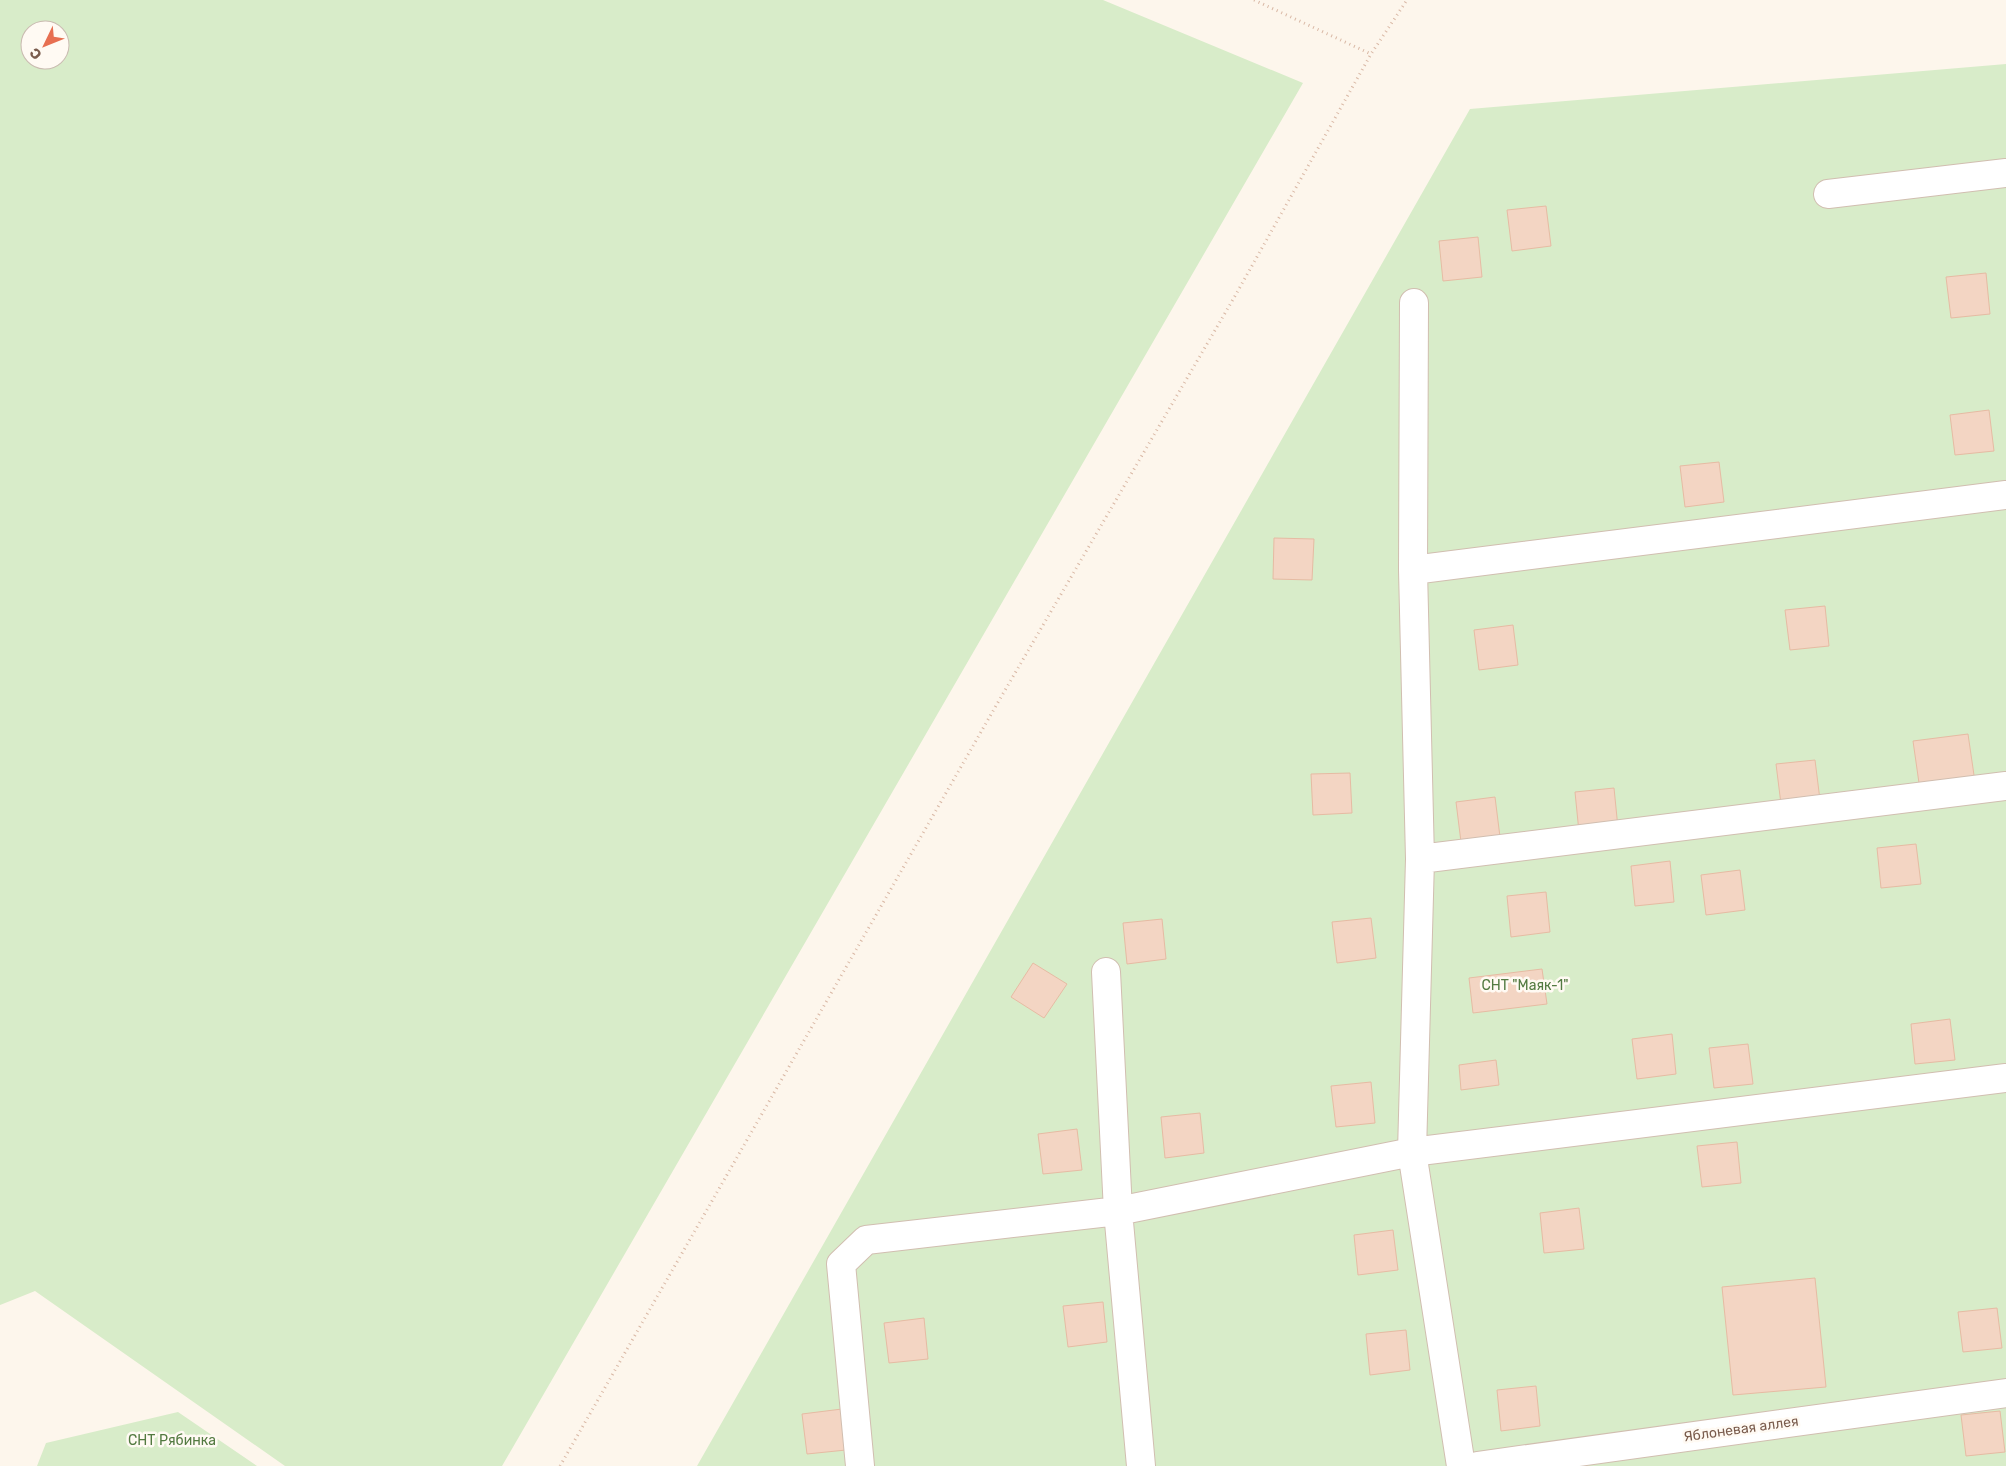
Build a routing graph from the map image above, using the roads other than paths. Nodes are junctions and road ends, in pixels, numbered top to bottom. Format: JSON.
{"nodes":[{"id":1,"x":2006,"y":173,"type":"edge"},
{"id":2,"x":1828,"y":194,"type":"dead end"},
{"id":3,"x":1414,"y":303,"type":"dead end"},
{"id":4,"x":2006,"y":495,"type":"edge"},
{"id":5,"x":1413,"y":570,"type":"junction"},
{"id":6,"x":2006,"y":786,"type":"edge"},
{"id":7,"x":1420,"y":859,"type":"junction"},
{"id":8,"x":1106,"y":972,"type":"dead end"},
{"id":9,"x":2006,"y":1078,"type":"edge"},
{"id":10,"x":1412,"y":1152,"type":"junction"},
{"id":11,"x":1118,"y":1211,"type":"junction"},
{"id":12,"x":2006,"y":1393,"type":"edge"},
{"id":13,"x":860,"y":1466,"type":"edge"},
{"id":14,"x":1142,"y":1466,"type":"edge"},
{"id":15,"x":1461,"y":1466,"type":"edge"},
{"id":16,"x":1477,"y":1466,"type":"edge"}],
"edges":[{"from":1,"to":2,"type":"lane"},
{"from":3,"to":5,"type":"lane"},
{"from":4,"to":5,"type":"lane"},
{"from":5,"to":7,"type":"lane"},
{"from":6,"to":7,"type":"lane"},
{"from":7,"to":10,"type":"lane"},
{"from":8,"to":11,"type":"lane"},
{"from":9,"to":10,"type":"lane"},
{"from":10,"to":11,"type":"lane"},
{"from":10,"to":15,"type":"lane"},
{"from":11,"to":13,"type":"lane"},
{"from":11,"to":14,"type":"lane"},
{"from":12,"to":16,"type":"lane","name":"Яблоневая аллея"}]}
